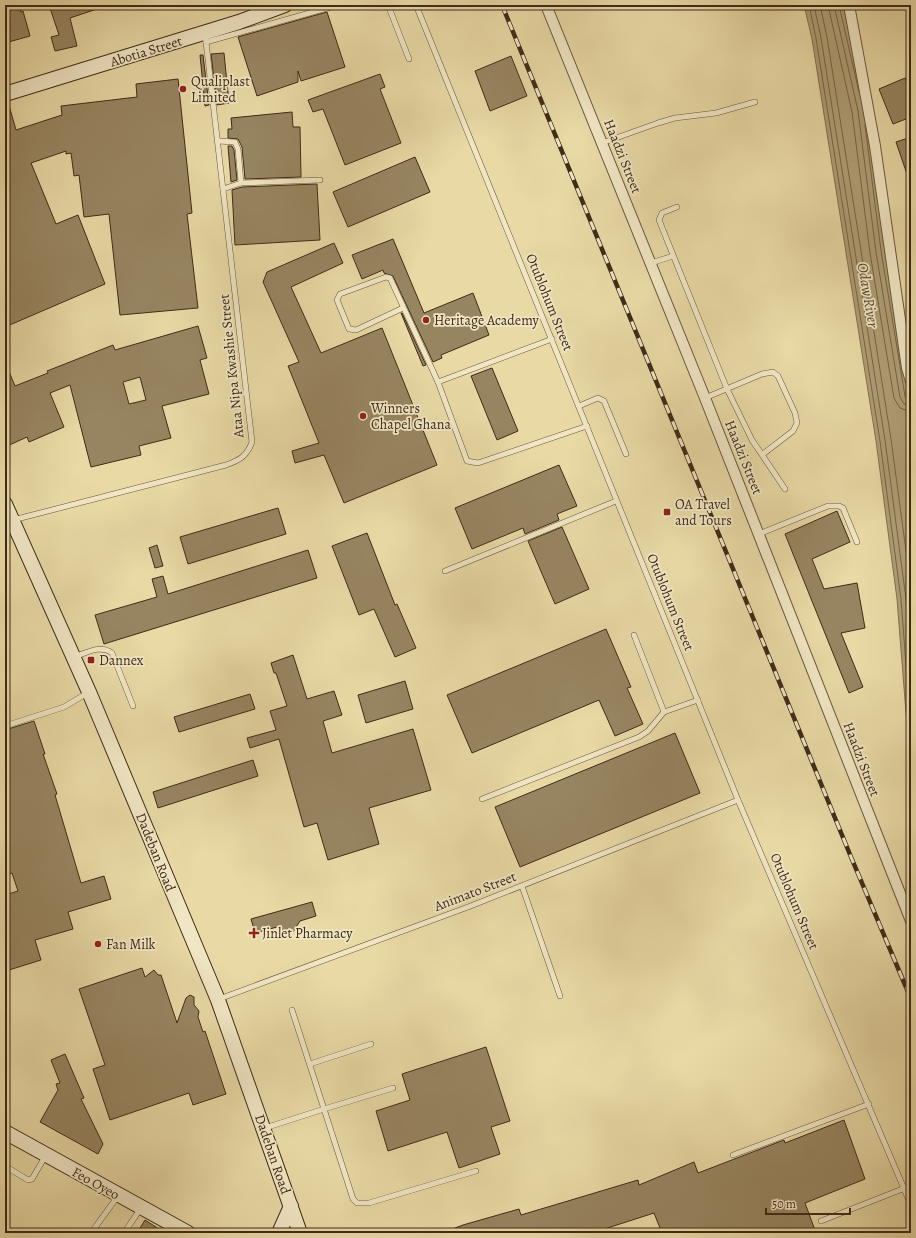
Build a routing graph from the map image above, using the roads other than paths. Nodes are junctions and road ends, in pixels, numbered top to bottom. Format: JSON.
{"nodes":[{"id":1,"x":285,"y":5,"type":"edge"},
{"id":2,"x":338,"y":5,"type":"edge"},
{"id":3,"x":388,"y":5,"type":"edge"},
{"id":4,"x":416,"y":5,"type":"edge"},
{"id":5,"x":546,"y":5,"type":"edge"},
{"id":6,"x":849,"y":5,"type":"edge"},
{"id":7,"x":206,"y":37,"type":"junction"},
{"id":8,"x":409,"y":59,"type":"dead end"},
{"id":9,"x":5,"y":94,"type":"edge"},
{"id":10,"x":755,"y":102,"type":"dead end"},
{"id":11,"x":218,"y":141,"type":"junction"},
{"id":12,"x":602,"y":143,"type":"junction"},
{"id":13,"x":320,"y":180,"type":"dead end"},
{"id":14,"x":241,"y":183,"type":"junction"},
{"id":15,"x":223,"y":189,"type":"junction"},
{"id":16,"x":677,"y":207,"type":"dead end"},
{"id":17,"x":674,"y":256,"type":"junction"},
{"id":18,"x":651,"y":263,"type":"junction"},
{"id":19,"x":403,"y":308,"type":"junction"},
{"id":20,"x":552,"y":339,"type":"junction"},
{"id":21,"x":911,"y":381,"type":"edge"},
{"id":22,"x":438,"y":382,"type":"junction"},
{"id":23,"x":727,"y":389,"type":"junction"},
{"id":24,"x":705,"y":398,"type":"junction"},
{"id":25,"x":579,"y":406,"type":"junction"},
{"id":26,"x":587,"y":426,"type":"junction"},
{"id":27,"x":626,"y":454,"type":"dead end"},
{"id":28,"x":763,"y":454,"type":"junction"},
{"id":29,"x":786,"y":489,"type":"dead end"},
{"id":30,"x":616,"y":501,"type":"junction"},
{"id":31,"x":5,"y":504,"type":"edge"},
{"id":32,"x":12,"y":520,"type":"junction"},
{"id":33,"x":759,"y":534,"type":"junction"},
{"id":34,"x":857,"y":542,"type":"dead end"},
{"id":35,"x":445,"y":571,"type":"dead end"},
{"id":36,"x":634,"y":635,"type":"dead end"},
{"id":37,"x":73,"y":657,"type":"junction"},
{"id":38,"x":89,"y":692,"type":"junction"},
{"id":39,"x":698,"y":700,"type":"junction"},
{"id":40,"x":134,"y":706,"type":"dead end"},
{"id":41,"x":664,"y":712,"type":"junction"},
{"id":42,"x":5,"y":726,"type":"edge"},
{"id":43,"x":482,"y":798,"type":"dead end"},
{"id":44,"x":738,"y":800,"type":"junction"},
{"id":45,"x":522,"y":886,"type":"junction"},
{"id":46,"x":911,"y":921,"type":"edge"},
{"id":47,"x":560,"y":996,"type":"dead end"},
{"id":48,"x":218,"y":1000,"type":"junction"},
{"id":49,"x":292,"y":1010,"type":"dead end"},
{"id":50,"x":371,"y":1044,"type":"dead end"},
{"id":51,"x":310,"y":1064,"type":"junction"},
{"id":52,"x":393,"y":1088,"type":"dead end"},
{"id":53,"x":869,"y":1104,"type":"junction"},
{"id":54,"x":324,"y":1109,"type":"junction"},
{"id":55,"x":264,"y":1128,"type":"junction"},
{"id":56,"x":5,"y":1132,"type":"edge"},
{"id":57,"x":46,"y":1155,"type":"junction"},
{"id":58,"x":733,"y":1155,"type":"dead end"},
{"id":59,"x":5,"y":1166,"type":"edge"},
{"id":60,"x":476,"y":1171,"type":"dead end"},
{"id":61,"x":905,"y":1188,"type":"junction"},
{"id":62,"x":119,"y":1195,"type":"junction"},
{"id":63,"x":911,"y":1205,"type":"edge"},
{"id":64,"x":291,"y":1206,"type":"junction"},
{"id":65,"x":141,"y":1207,"type":"junction"},
{"id":66,"x":821,"y":1221,"type":"dead end"},
{"id":67,"x":91,"y":1233,"type":"edge"},
{"id":68,"x":124,"y":1233,"type":"edge"},
{"id":69,"x":188,"y":1233,"type":"edge"},
{"id":70,"x":279,"y":1233,"type":"edge"},
{"id":71,"x":300,"y":1233,"type":"edge"}],
"edges":[{"from":1,"to":7,"type":"street","name":"Abotia Street"},
{"from":2,"to":7,"type":"lane"},
{"from":3,"to":8,"type":"lane"},
{"from":4,"to":20,"type":"lane","name":"Otublohum Street"},
{"from":5,"to":12,"type":"street","name":"Haadzi Street"},
{"from":6,"to":21,"type":"street"},
{"from":7,"to":9,"type":"street","name":"Abotia Street"},
{"from":7,"to":11,"type":"lane","name":"Ataa Nipa Kwashie Street"},
{"from":10,"to":12,"type":"lane"},
{"from":11,"to":14,"type":"lane"},
{"from":11,"to":15,"type":"lane","name":"Ataa Nipa Kwashie Street"},
{"from":12,"to":18,"type":"street","name":"Haadzi Street"},
{"from":13,"to":14,"type":"lane"},
{"from":14,"to":15,"type":"lane"},
{"from":15,"to":32,"type":"lane","name":"Ataa Nipa Kwashie Street"},
{"from":16,"to":17,"type":"lane"},
{"from":17,"to":18,"type":"lane"},
{"from":17,"to":23,"type":"lane"},
{"from":18,"to":24,"type":"street","name":"Haadzi Street"},
{"from":19,"to":19,"type":"lane"},
{"from":19,"to":22,"type":"lane"},
{"from":20,"to":22,"type":"lane"},
{"from":20,"to":25,"type":"lane","name":"Otublohum Street"},
{"from":22,"to":26,"type":"lane"},
{"from":23,"to":24,"type":"lane"},
{"from":23,"to":28,"type":"lane"},
{"from":23,"to":28,"type":"lane"},
{"from":24,"to":33,"type":"street","name":"Haadzi Street"},
{"from":25,"to":26,"type":"lane","name":"Otublohum Street"},
{"from":25,"to":27,"type":"lane"},
{"from":26,"to":30,"type":"lane","name":"Otublohum Street"},
{"from":28,"to":29,"type":"lane"},
{"from":30,"to":35,"type":"lane"},
{"from":30,"to":39,"type":"lane","name":"Otublohum Street"},
{"from":31,"to":32,"type":"street","name":"Dadeban Road"},
{"from":32,"to":37,"type":"street","name":"Dadeban Road"},
{"from":33,"to":34,"type":"lane"},
{"from":33,"to":46,"type":"street","name":"Haadzi Street"},
{"from":36,"to":41,"type":"lane"},
{"from":37,"to":38,"type":"street","name":"Dadeban Road"},
{"from":37,"to":40,"type":"lane"},
{"from":38,"to":42,"type":"lane"},
{"from":38,"to":48,"type":"street","name":"Dadeban Road"},
{"from":39,"to":41,"type":"lane"},
{"from":39,"to":44,"type":"lane","name":"Otublohum Street"},
{"from":41,"to":43,"type":"lane"},
{"from":44,"to":45,"type":"lane","name":"Animato Street"},
{"from":44,"to":53,"type":"lane","name":"Otublohum Street"},
{"from":45,"to":47,"type":"lane"},
{"from":45,"to":48,"type":"lane","name":"Animato Street"},
{"from":48,"to":55,"type":"street","name":"Dadeban Road"},
{"from":49,"to":51,"type":"lane"},
{"from":50,"to":51,"type":"lane"},
{"from":51,"to":54,"type":"lane"},
{"from":52,"to":54,"type":"lane"},
{"from":53,"to":58,"type":"lane"},
{"from":53,"to":61,"type":"lane","name":"Otublohum Street"},
{"from":54,"to":55,"type":"lane"},
{"from":54,"to":60,"type":"lane"},
{"from":55,"to":64,"type":"street","name":"Dadeban Road"},
{"from":56,"to":57,"type":"street","name":"Feo Oyeo"},
{"from":57,"to":59,"type":"lane"},
{"from":57,"to":62,"type":"street","name":"Feo Oyeo"},
{"from":61,"to":63,"type":"lane","name":"Otublohum Street"},
{"from":61,"to":66,"type":"lane"},
{"from":62,"to":65,"type":"street","name":"Feo Oyeo"},
{"from":62,"to":67,"type":"lane"},
{"from":64,"to":70,"type":"street","name":"Dadeban Road"},
{"from":64,"to":71,"type":"street","name":"Dadeban Road"},
{"from":65,"to":68,"type":"lane"},
{"from":65,"to":69,"type":"street","name":"Feo Oyeo"}]}
